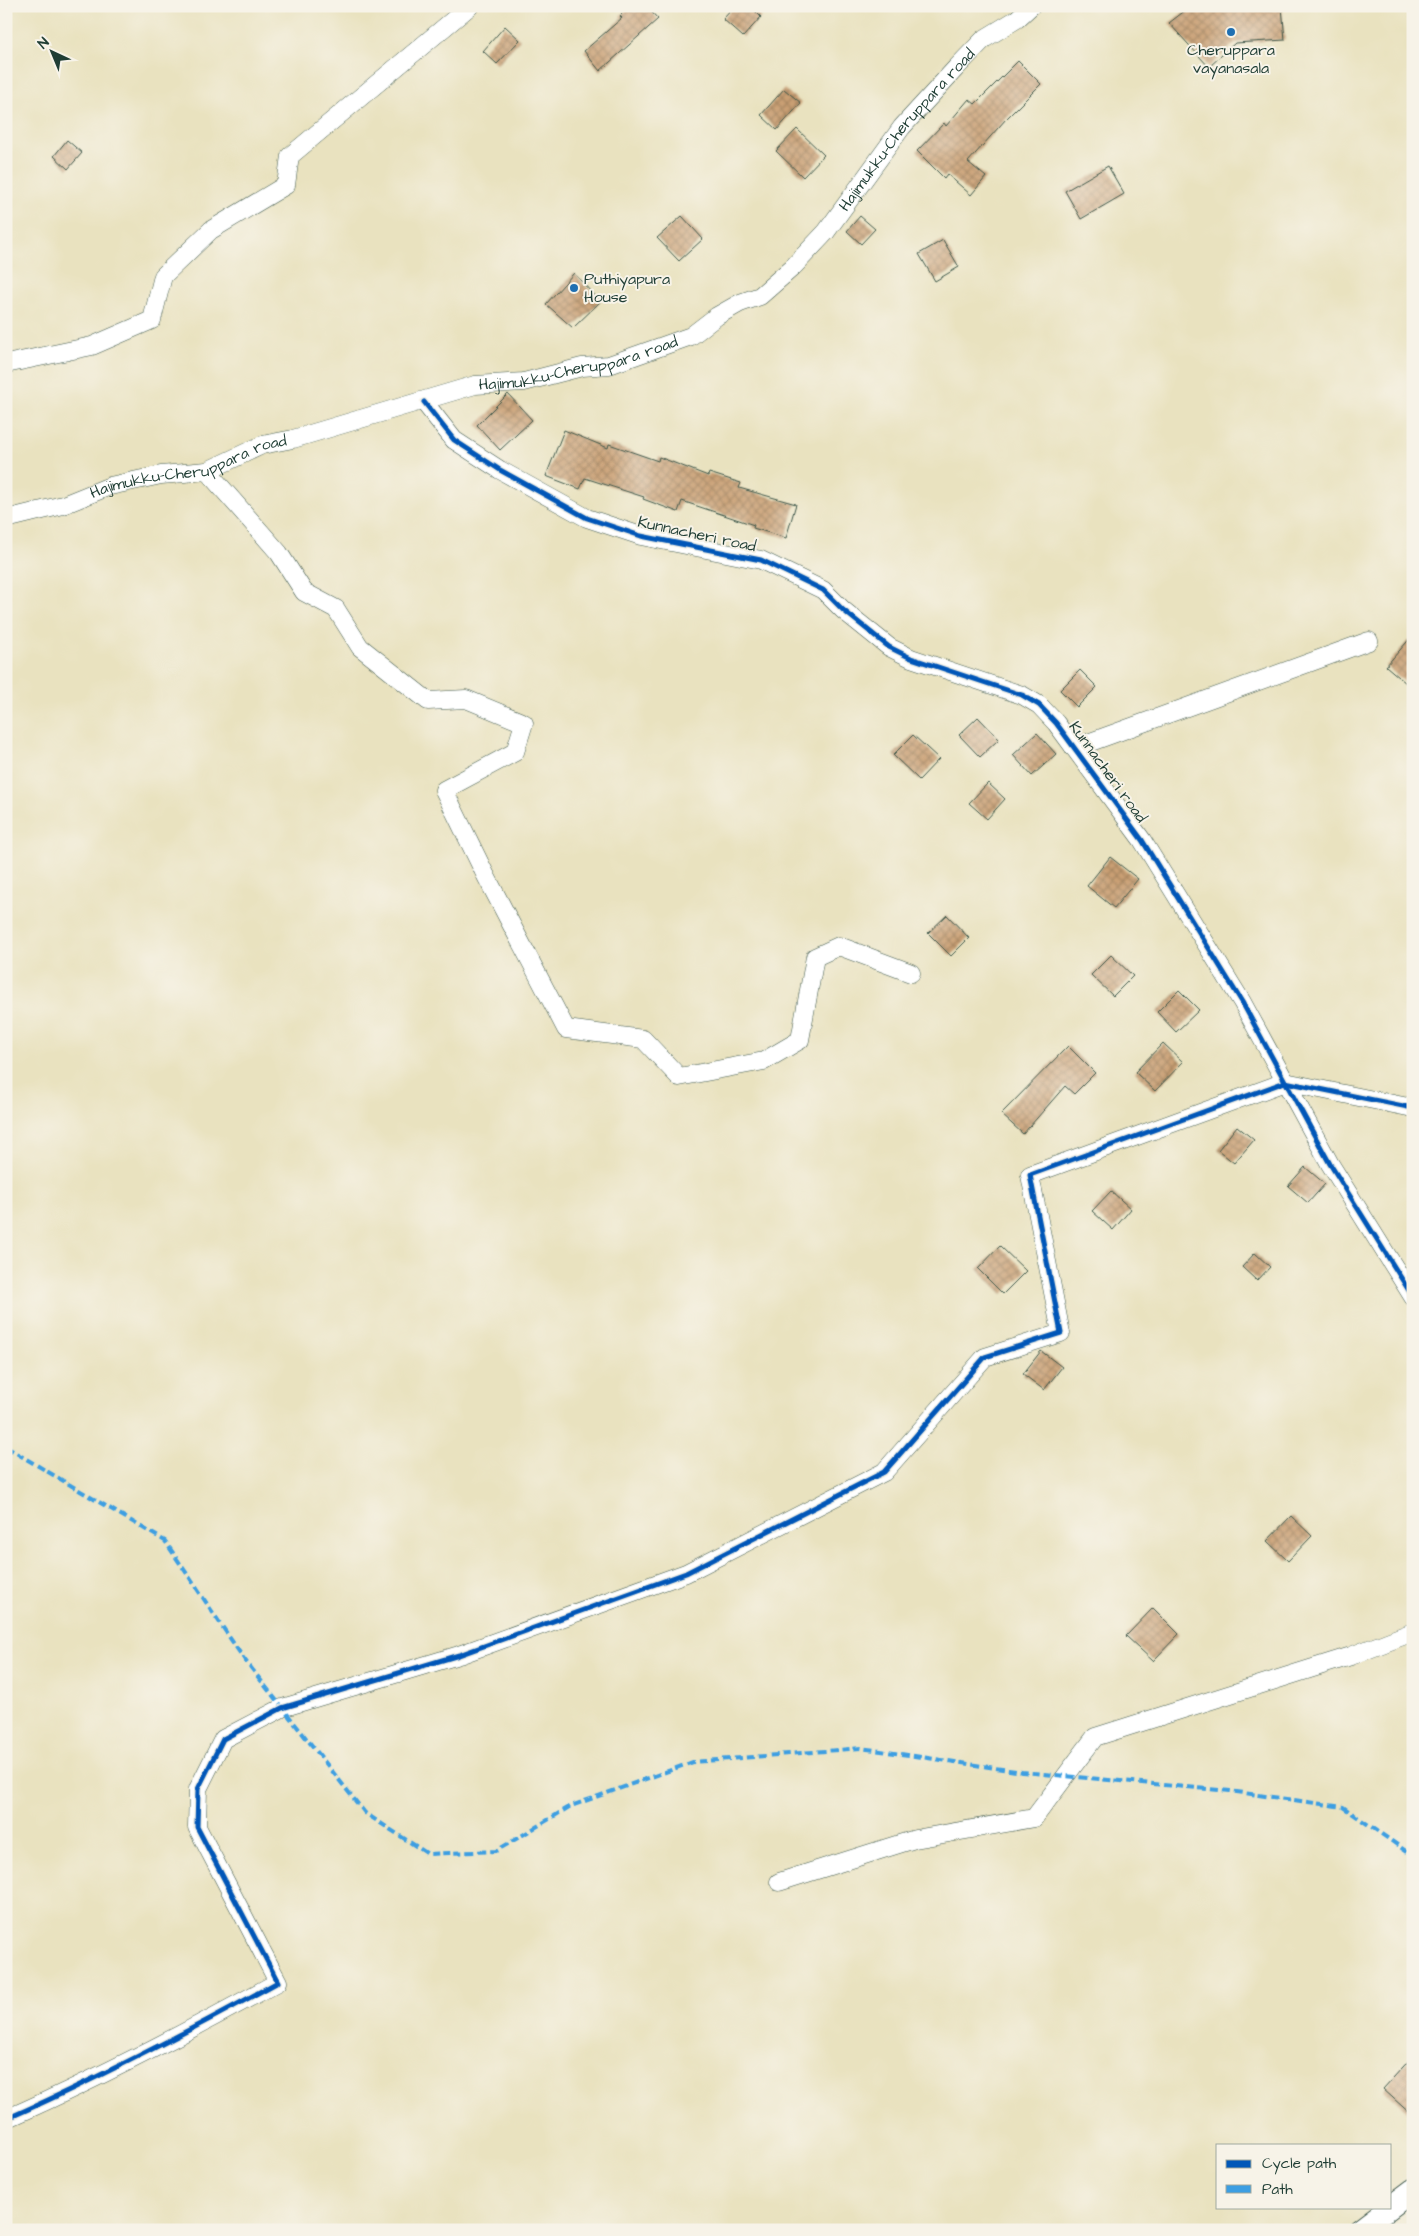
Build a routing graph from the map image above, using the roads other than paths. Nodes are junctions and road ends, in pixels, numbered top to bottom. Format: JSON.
{"nodes":[{"id":1,"x":470,"y":6,"type":"edge"},
{"id":2,"x":1031,"y":6,"type":"edge"},
{"id":3,"x":6,"y":364,"type":"edge"},
{"id":4,"x":424,"y":402,"type":"junction"},
{"id":5,"x":207,"y":471,"type":"junction"},
{"id":6,"x":6,"y":519,"type":"edge"},
{"id":7,"x":1368,"y":641,"type":"dead end"},
{"id":8,"x":1074,"y":748,"type":"junction"},
{"id":9,"x":911,"y":973,"type":"dead end"},
{"id":10,"x":1286,"y":1082,"type":"junction"},
{"id":11,"x":1413,"y":1104,"type":"edge"},
{"id":12,"x":1413,"y":1297,"type":"edge"},
{"id":13,"x":1413,"y":1632,"type":"edge"},
{"id":14,"x":779,"y":1882,"type":"dead end"},
{"id":15,"x":6,"y":2119,"type":"edge"},
{"id":16,"x":1413,"y":2190,"type":"edge"},
{"id":17,"x":1392,"y":2206,"type":"edge"},
{"id":18,"x":1389,"y":2208,"type":"edge"},
{"id":19,"x":1360,"y":2230,"type":"edge"}],
"edges":[{"from":1,"to":3,"type":"street"},
{"from":2,"to":4,"type":"street","name":"Hajimukku-Cheruppara road"},
{"from":4,"to":5,"type":"street","name":"Hajimukku-Cheruppara road"},
{"from":4,"to":8,"type":"street","name":"Kunnacheri road"},
{"from":5,"to":6,"type":"street","name":"Hajimukku-Cheruppara road"},
{"from":5,"to":9,"type":"street"},
{"from":7,"to":8,"type":"street"},
{"from":8,"to":10,"type":"street","name":"Kunnacheri road"},
{"from":10,"to":11,"type":"street"},
{"from":10,"to":12,"type":"street","name":"Kunnacheri road"},
{"from":10,"to":15,"type":"street"},
{"from":13,"to":14,"type":"street"},
{"from":16,"to":17,"type":"street"},
{"from":18,"to":19,"type":"street"}]}
